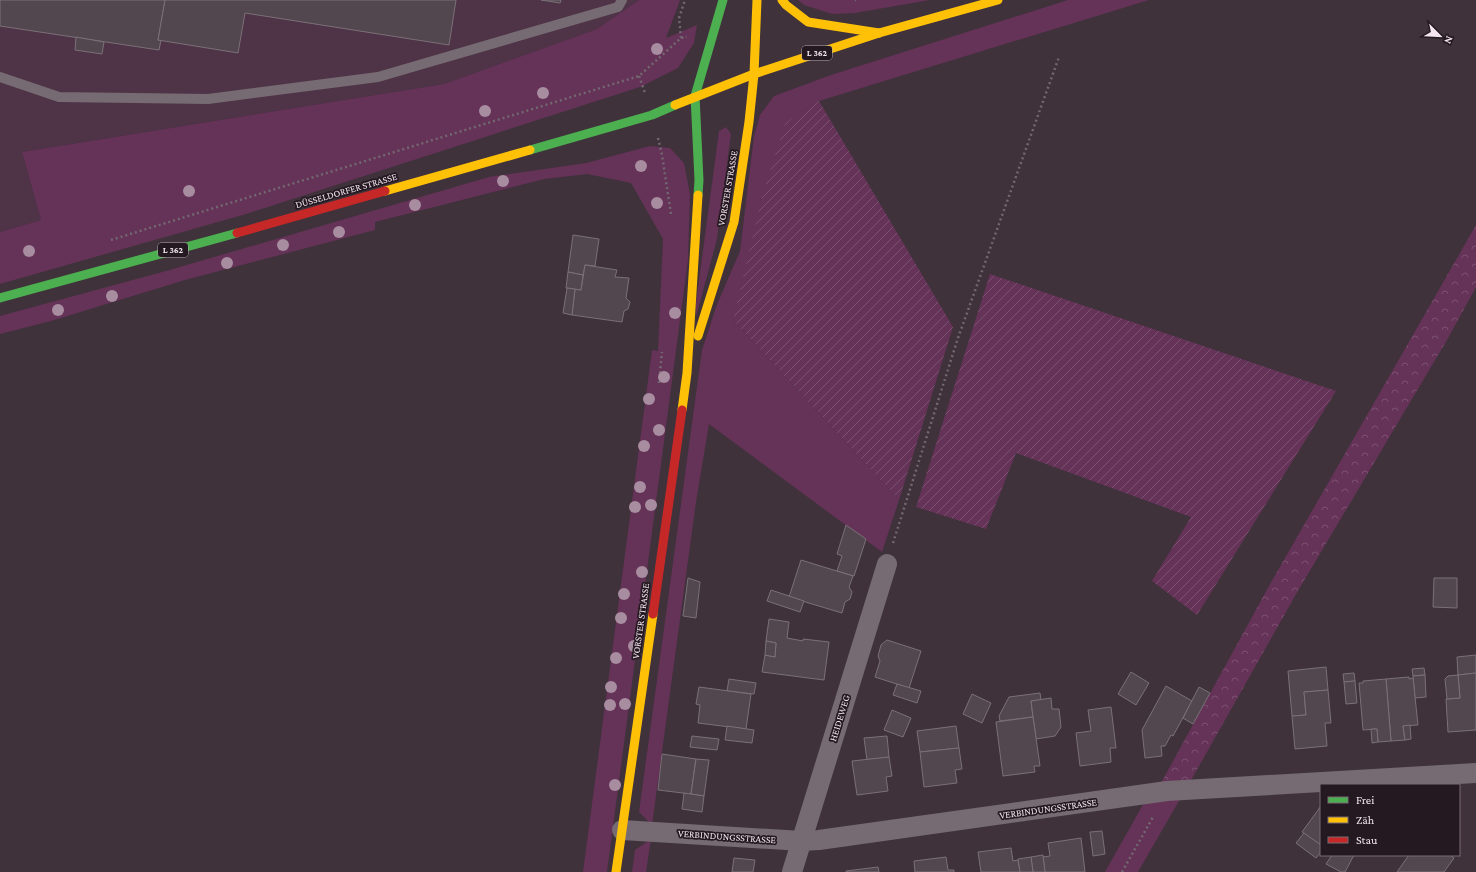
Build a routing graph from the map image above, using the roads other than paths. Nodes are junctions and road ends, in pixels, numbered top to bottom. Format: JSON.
{"nodes":[{"id":1,"x":622,"y":0,"type":"edge"},
{"id":2,"x":723,"y":0,"type":"edge"},
{"id":3,"x":757,"y":0,"type":"edge"},
{"id":4,"x":782,"y":0,"type":"edge"},
{"id":5,"x":998,"y":0,"type":"edge"},
{"id":6,"x":879,"y":33,"type":"junction"},
{"id":7,"x":754,"y":74,"type":"junction"},
{"id":8,"x":0,"y":77,"type":"edge"},
{"id":9,"x":695,"y":96,"type":"junction"},
{"id":10,"x":0,"y":298,"type":"edge"},
{"id":11,"x":687,"y":373,"type":"junction"},
{"id":12,"x":887,"y":564,"type":"road end"},
{"id":13,"x":1476,"y":773,"type":"edge"},
{"id":14,"x":622,"y":830,"type":"junction"},
{"id":15,"x":802,"y":841,"type":"junction"},
{"id":16,"x":616,"y":872,"type":"edge"},
{"id":17,"x":792,"y":872,"type":"edge"}],
"edges":[{"from":1,"to":8,"type":"lane"},
{"from":2,"to":9,"type":"street"},
{"from":3,"to":7,"type":"street","name":"VORSTER STRASSE"},
{"from":4,"to":6,"type":"street","number":"L 362"},
{"from":5,"to":6,"type":"street","name":"DÜSSELDORFER STRASSE","number":"L 362"},
{"from":6,"to":7,"type":"street","name":"DÜSSELDORFER STRASSE","number":"L 362"},
{"from":7,"to":9,"type":"street","name":"DÜSSELDORFER STRASSE","number":"L 362"},
{"from":7,"to":11,"type":"street","name":"VORSTER STRASSE"},
{"from":9,"to":10,"type":"street","name":"DÜSSELDORFER STRASSE","number":"L 362"},
{"from":9,"to":11,"type":"street","name":"VORSTER STRASSE"},
{"from":11,"to":14,"type":"street","name":"VORSTER STRASSE"},
{"from":12,"to":15,"type":"street","name":"HEIDEWEG"},
{"from":13,"to":15,"type":"street","name":"VERBINDUNGSSTRASSE"},
{"from":14,"to":15,"type":"street","name":"VERBINDUNGSSTRASSE"},
{"from":14,"to":16,"type":"street","name":"VORSTER STRASSE"},
{"from":15,"to":17,"type":"street","name":"HEIDEWEG"}]}
